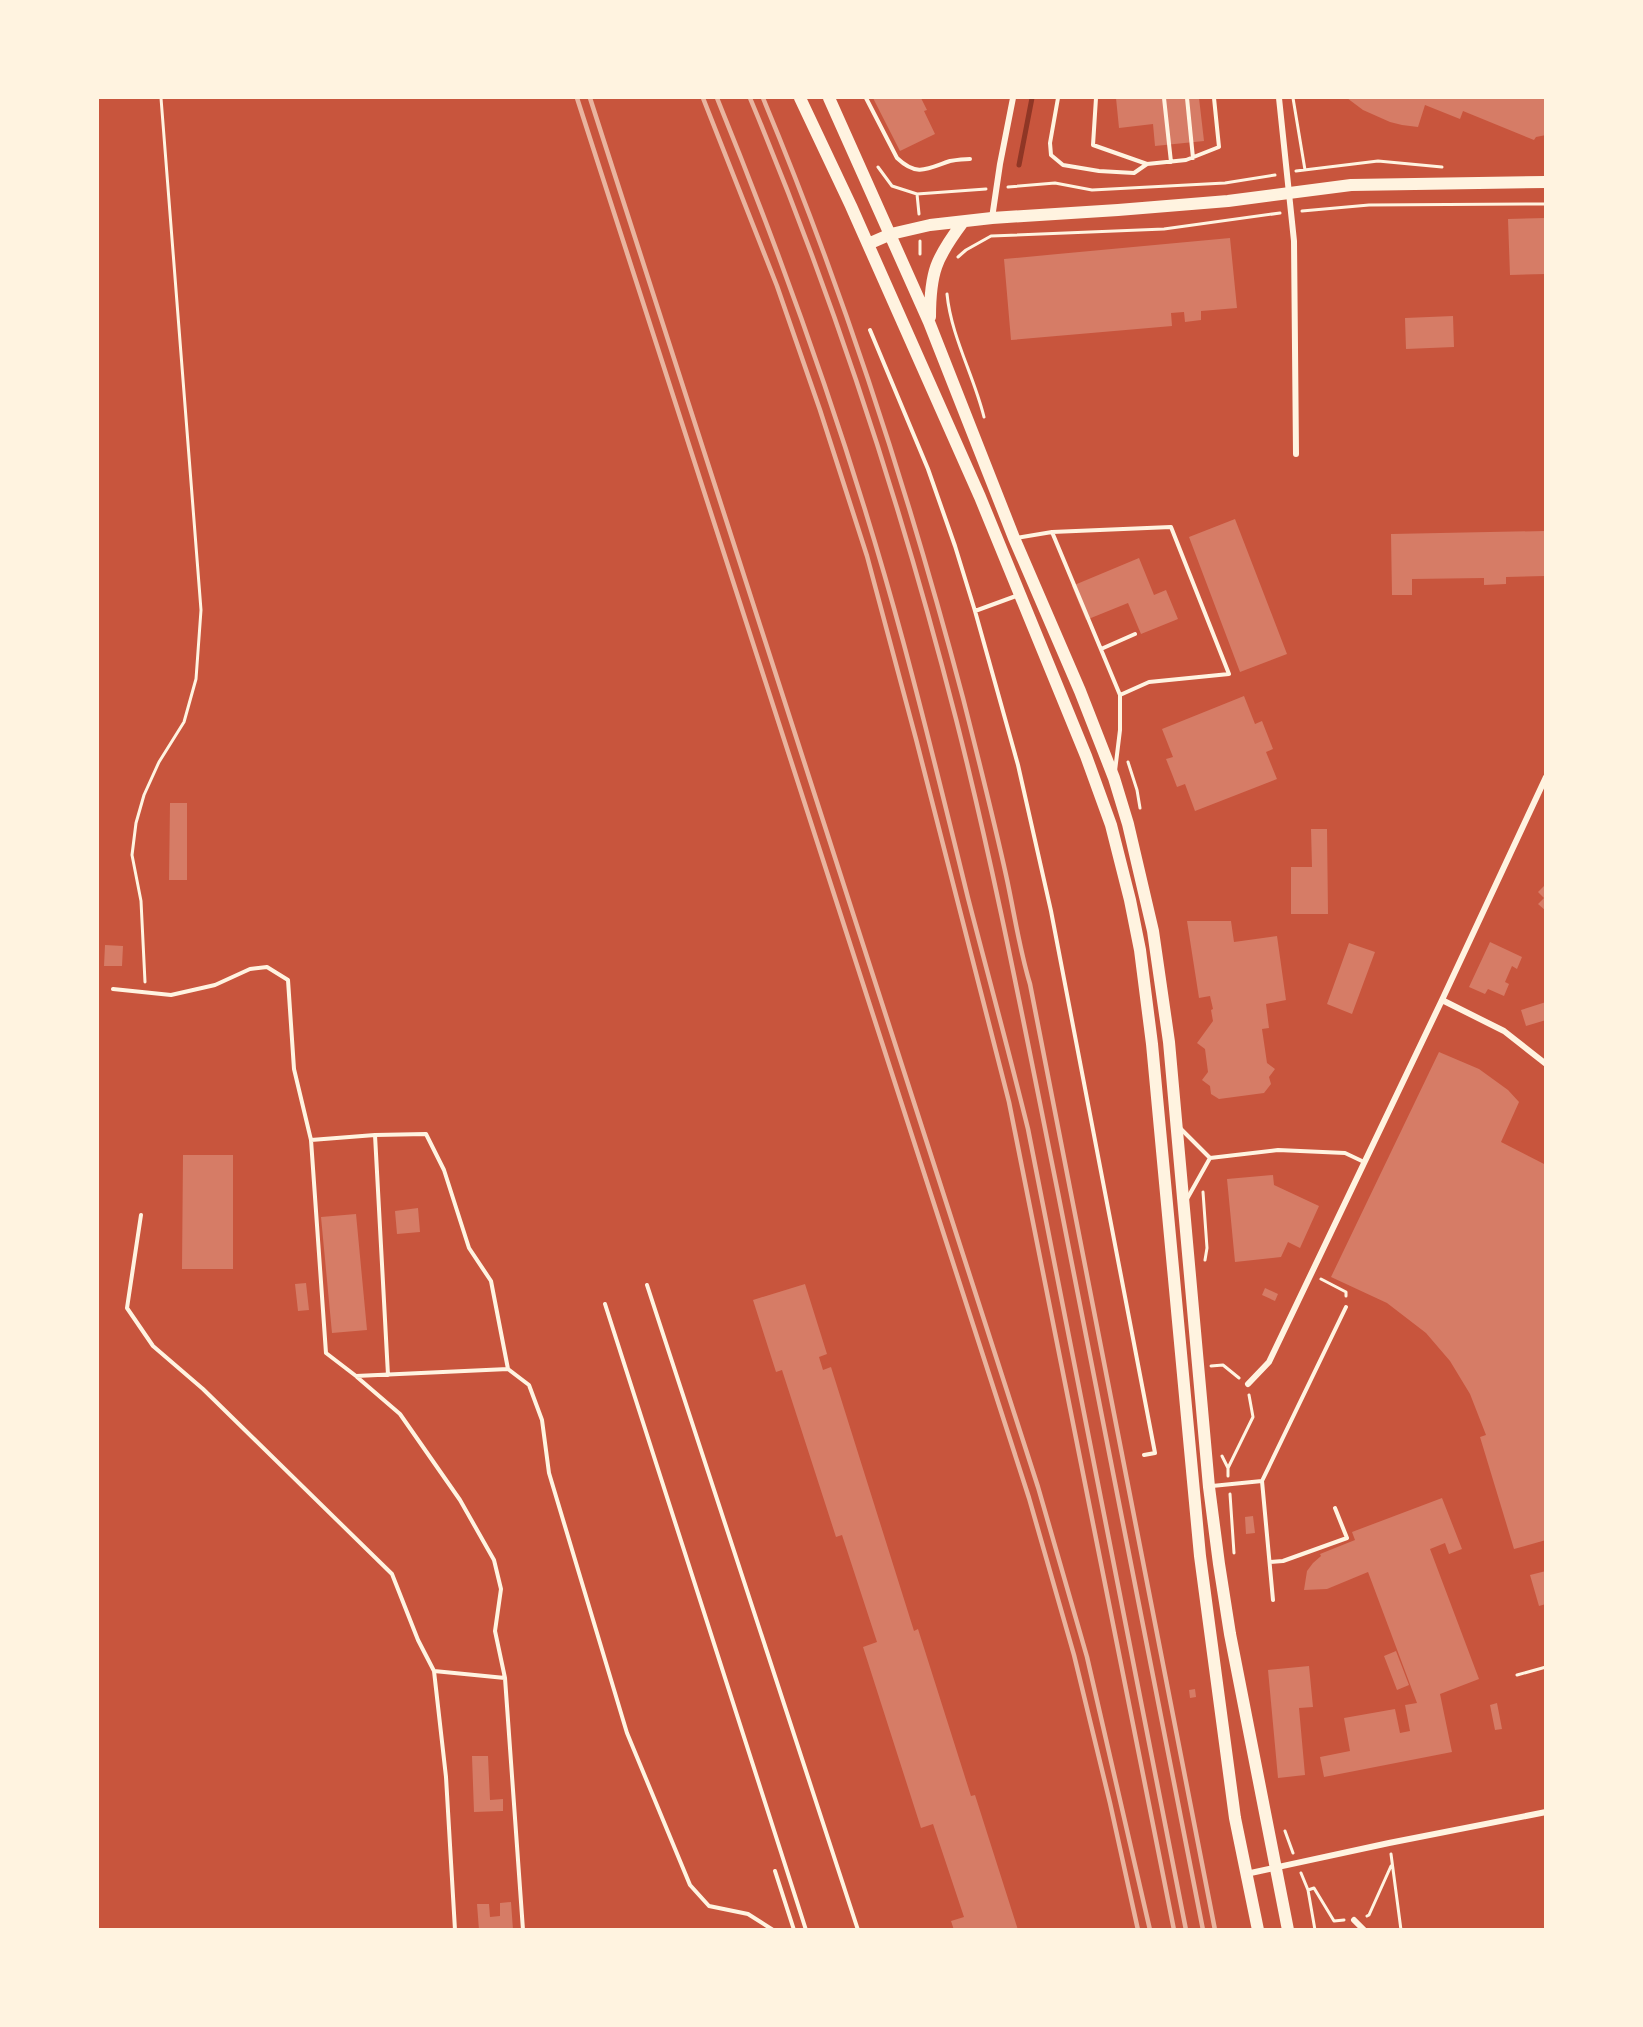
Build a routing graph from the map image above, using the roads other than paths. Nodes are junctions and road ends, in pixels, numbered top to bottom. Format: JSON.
{"nodes":[{"id":1,"x":800,"y":98,"type":"edge"},
{"id":2,"x":830,"y":98,"type":"edge"},
{"id":3,"x":866,"y":98,"type":"edge"},
{"id":4,"x":1013,"y":98,"type":"edge"},
{"id":5,"x":1058,"y":98,"type":"edge"},
{"id":6,"x":1096,"y":98,"type":"edge"},
{"id":7,"x":1164,"y":98,"type":"edge"},
{"id":8,"x":1187,"y":98,"type":"edge"},
{"id":9,"x":1214,"y":98,"type":"edge"},
{"id":10,"x":1279,"y":98,"type":"edge"},
{"id":11,"x":1193,"y":158,"type":"junction"},
{"id":12,"x":970,"y":159,"type":"dead end"},
{"id":13,"x":1171,"y":162,"type":"junction"},
{"id":14,"x":1148,"y":164,"type":"junction"},
{"id":15,"x":1545,"y":182,"type":"edge"},
{"id":16,"x":1290,"y":192,"type":"junction"},
{"id":17,"x":992,"y":218,"type":"junction"},
{"id":18,"x":963,"y":222,"type":"junction"},
{"id":19,"x":891,"y":234,"type":"junction"},
{"id":20,"x":868,"y":244,"type":"junction"},
{"id":21,"x":929,"y":321,"type":"junction"},
{"id":22,"x":870,"y":330,"type":"dead end"},
{"id":23,"x":1296,"y":454,"type":"dead end"},
{"id":24,"x":1052,"y":532,"type":"junction"},
{"id":25,"x":1014,"y":538,"type":"junction"},
{"id":26,"x":1020,"y":594,"type":"junction"},
{"id":27,"x":975,"y":611,"type":"junction"},
{"id":28,"x":1135,"y":634,"type":"dead end"},
{"id":29,"x":1101,"y":649,"type":"junction"},
{"id":30,"x":1120,"y":695,"type":"junction"},
{"id":31,"x":1545,"y":777,"type":"edge"},
{"id":32,"x":1114,"y":778,"type":"junction"},
{"id":33,"x":113,"y":989,"type":"dead end"},
{"id":34,"x":1442,"y":1000,"type":"junction"},
{"id":35,"x":1545,"y":1064,"type":"edge"},
{"id":36,"x":1177,"y":1125,"type":"junction"},
{"id":37,"x":375,"y":1135,"type":"junction"},
{"id":38,"x":311,"y":1140,"type":"junction"},
{"id":39,"x":1210,"y":1158,"type":"junction"},
{"id":40,"x":1365,"y":1162,"type":"junction"},
{"id":41,"x":1185,"y":1203,"type":"junction"},
{"id":42,"x":141,"y":1215,"type":"dead end"},
{"id":43,"x":647,"y":1285,"type":"dead end"},
{"id":44,"x":605,"y":1305,"type":"dead end"},
{"id":45,"x":1346,"y":1307,"type":"road end"},
{"id":46,"x":508,"y":1369,"type":"junction"},
{"id":47,"x":387,"y":1375,"type":"junction"},
{"id":48,"x":356,"y":1376,"type":"junction"},
{"id":49,"x":1248,"y":1384,"type":"road end"},
{"id":50,"x":1144,"y":1455,"type":"dead end"},
{"id":51,"x":1262,"y":1481,"type":"junction"},
{"id":52,"x":1209,"y":1487,"type":"junction"},
{"id":53,"x":1335,"y":1508,"type":"dead end"},
{"id":54,"x":1270,"y":1562,"type":"junction"},
{"id":55,"x":1273,"y":1600,"type":"dead end"},
{"id":56,"x":434,"y":1671,"type":"junction"},
{"id":57,"x":505,"y":1678,"type":"junction"},
{"id":58,"x":1545,"y":1812,"type":"edge"},
{"id":59,"x":1275,"y":1868,"type":"junction"},
{"id":60,"x":775,"y":1870,"type":"dead end"},
{"id":61,"x":1245,"y":1875,"type":"junction"},
{"id":62,"x":1354,"y":1920,"type":"dead end"},
{"id":63,"x":455,"y":1929,"type":"edge"},
{"id":64,"x":523,"y":1929,"type":"edge"},
{"id":65,"x":772,"y":1929,"type":"edge"},
{"id":66,"x":794,"y":1929,"type":"edge"},
{"id":67,"x":806,"y":1929,"type":"edge"},
{"id":68,"x":858,"y":1929,"type":"edge"},
{"id":69,"x":1258,"y":1929,"type":"edge"},
{"id":70,"x":1288,"y":1929,"type":"edge"},
{"id":71,"x":1364,"y":1929,"type":"edge"}],
"edges":[{"from":1,"to":20,"type":"main road"},
{"from":2,"to":19,"type":"main road"},
{"from":3,"to":12,"type":"lane"},
{"from":4,"to":17,"type":"street"},
{"from":5,"to":14,"type":"lane"},
{"from":6,"to":14,"type":"lane"},
{"from":7,"to":13,"type":"lane"},
{"from":8,"to":11,"type":"lane"},
{"from":9,"to":11,"type":"lane"},
{"from":10,"to":16,"type":"street"},
{"from":11,"to":13,"type":"lane"},
{"from":13,"to":14,"type":"lane"},
{"from":15,"to":16,"type":"main road"},
{"from":16,"to":17,"type":"main road"},
{"from":16,"to":23,"type":"street"},
{"from":17,"to":18,"type":"main road"},
{"from":18,"to":19,"type":"main road"},
{"from":18,"to":21,"type":"main road"},
{"from":19,"to":20,"type":"main road"},
{"from":19,"to":21,"type":"main road"},
{"from":20,"to":26,"type":"main road"},
{"from":21,"to":25,"type":"main road"},
{"from":22,"to":27,"type":"lane"},
{"from":24,"to":25,"type":"lane"},
{"from":24,"to":29,"type":"lane"},
{"from":24,"to":30,"type":"lane"},
{"from":25,"to":32,"type":"main road"},
{"from":26,"to":27,"type":"lane"},
{"from":26,"to":61,"type":"main road"},
{"from":27,"to":50,"type":"lane"},
{"from":28,"to":29,"type":"lane"},
{"from":29,"to":30,"type":"lane"},
{"from":30,"to":32,"type":"lane"},
{"from":31,"to":34,"type":"street"},
{"from":32,"to":36,"type":"main road"},
{"from":33,"to":38,"type":"lane"},
{"from":34,"to":35,"type":"street"},
{"from":34,"to":40,"type":"street"},
{"from":36,"to":39,"type":"lane"},
{"from":36,"to":41,"type":"main road"},
{"from":37,"to":38,"type":"lane"},
{"from":37,"to":46,"type":"lane"},
{"from":37,"to":47,"type":"lane"},
{"from":38,"to":48,"type":"lane"},
{"from":39,"to":40,"type":"lane"},
{"from":39,"to":41,"type":"lane"},
{"from":40,"to":49,"type":"street"},
{"from":41,"to":52,"type":"main road"},
{"from":42,"to":56,"type":"lane"},
{"from":43,"to":68,"type":"lane"},
{"from":44,"to":67,"type":"lane"},
{"from":45,"to":51,"type":"lane"},
{"from":46,"to":47,"type":"lane"},
{"from":46,"to":65,"type":"lane"},
{"from":47,"to":48,"type":"lane"},
{"from":48,"to":57,"type":"lane"},
{"from":51,"to":52,"type":"lane"},
{"from":51,"to":54,"type":"lane"},
{"from":52,"to":59,"type":"main road"},
{"from":53,"to":54,"type":"lane"},
{"from":54,"to":55,"type":"lane"},
{"from":56,"to":57,"type":"lane"},
{"from":56,"to":63,"type":"lane"},
{"from":57,"to":64,"type":"lane"},
{"from":58,"to":59,"type":"street"},
{"from":59,"to":61,"type":"street"},
{"from":59,"to":70,"type":"main road"},
{"from":60,"to":66,"type":"lane"},
{"from":61,"to":69,"type":"main road"},
{"from":62,"to":71,"type":"street"}]}
